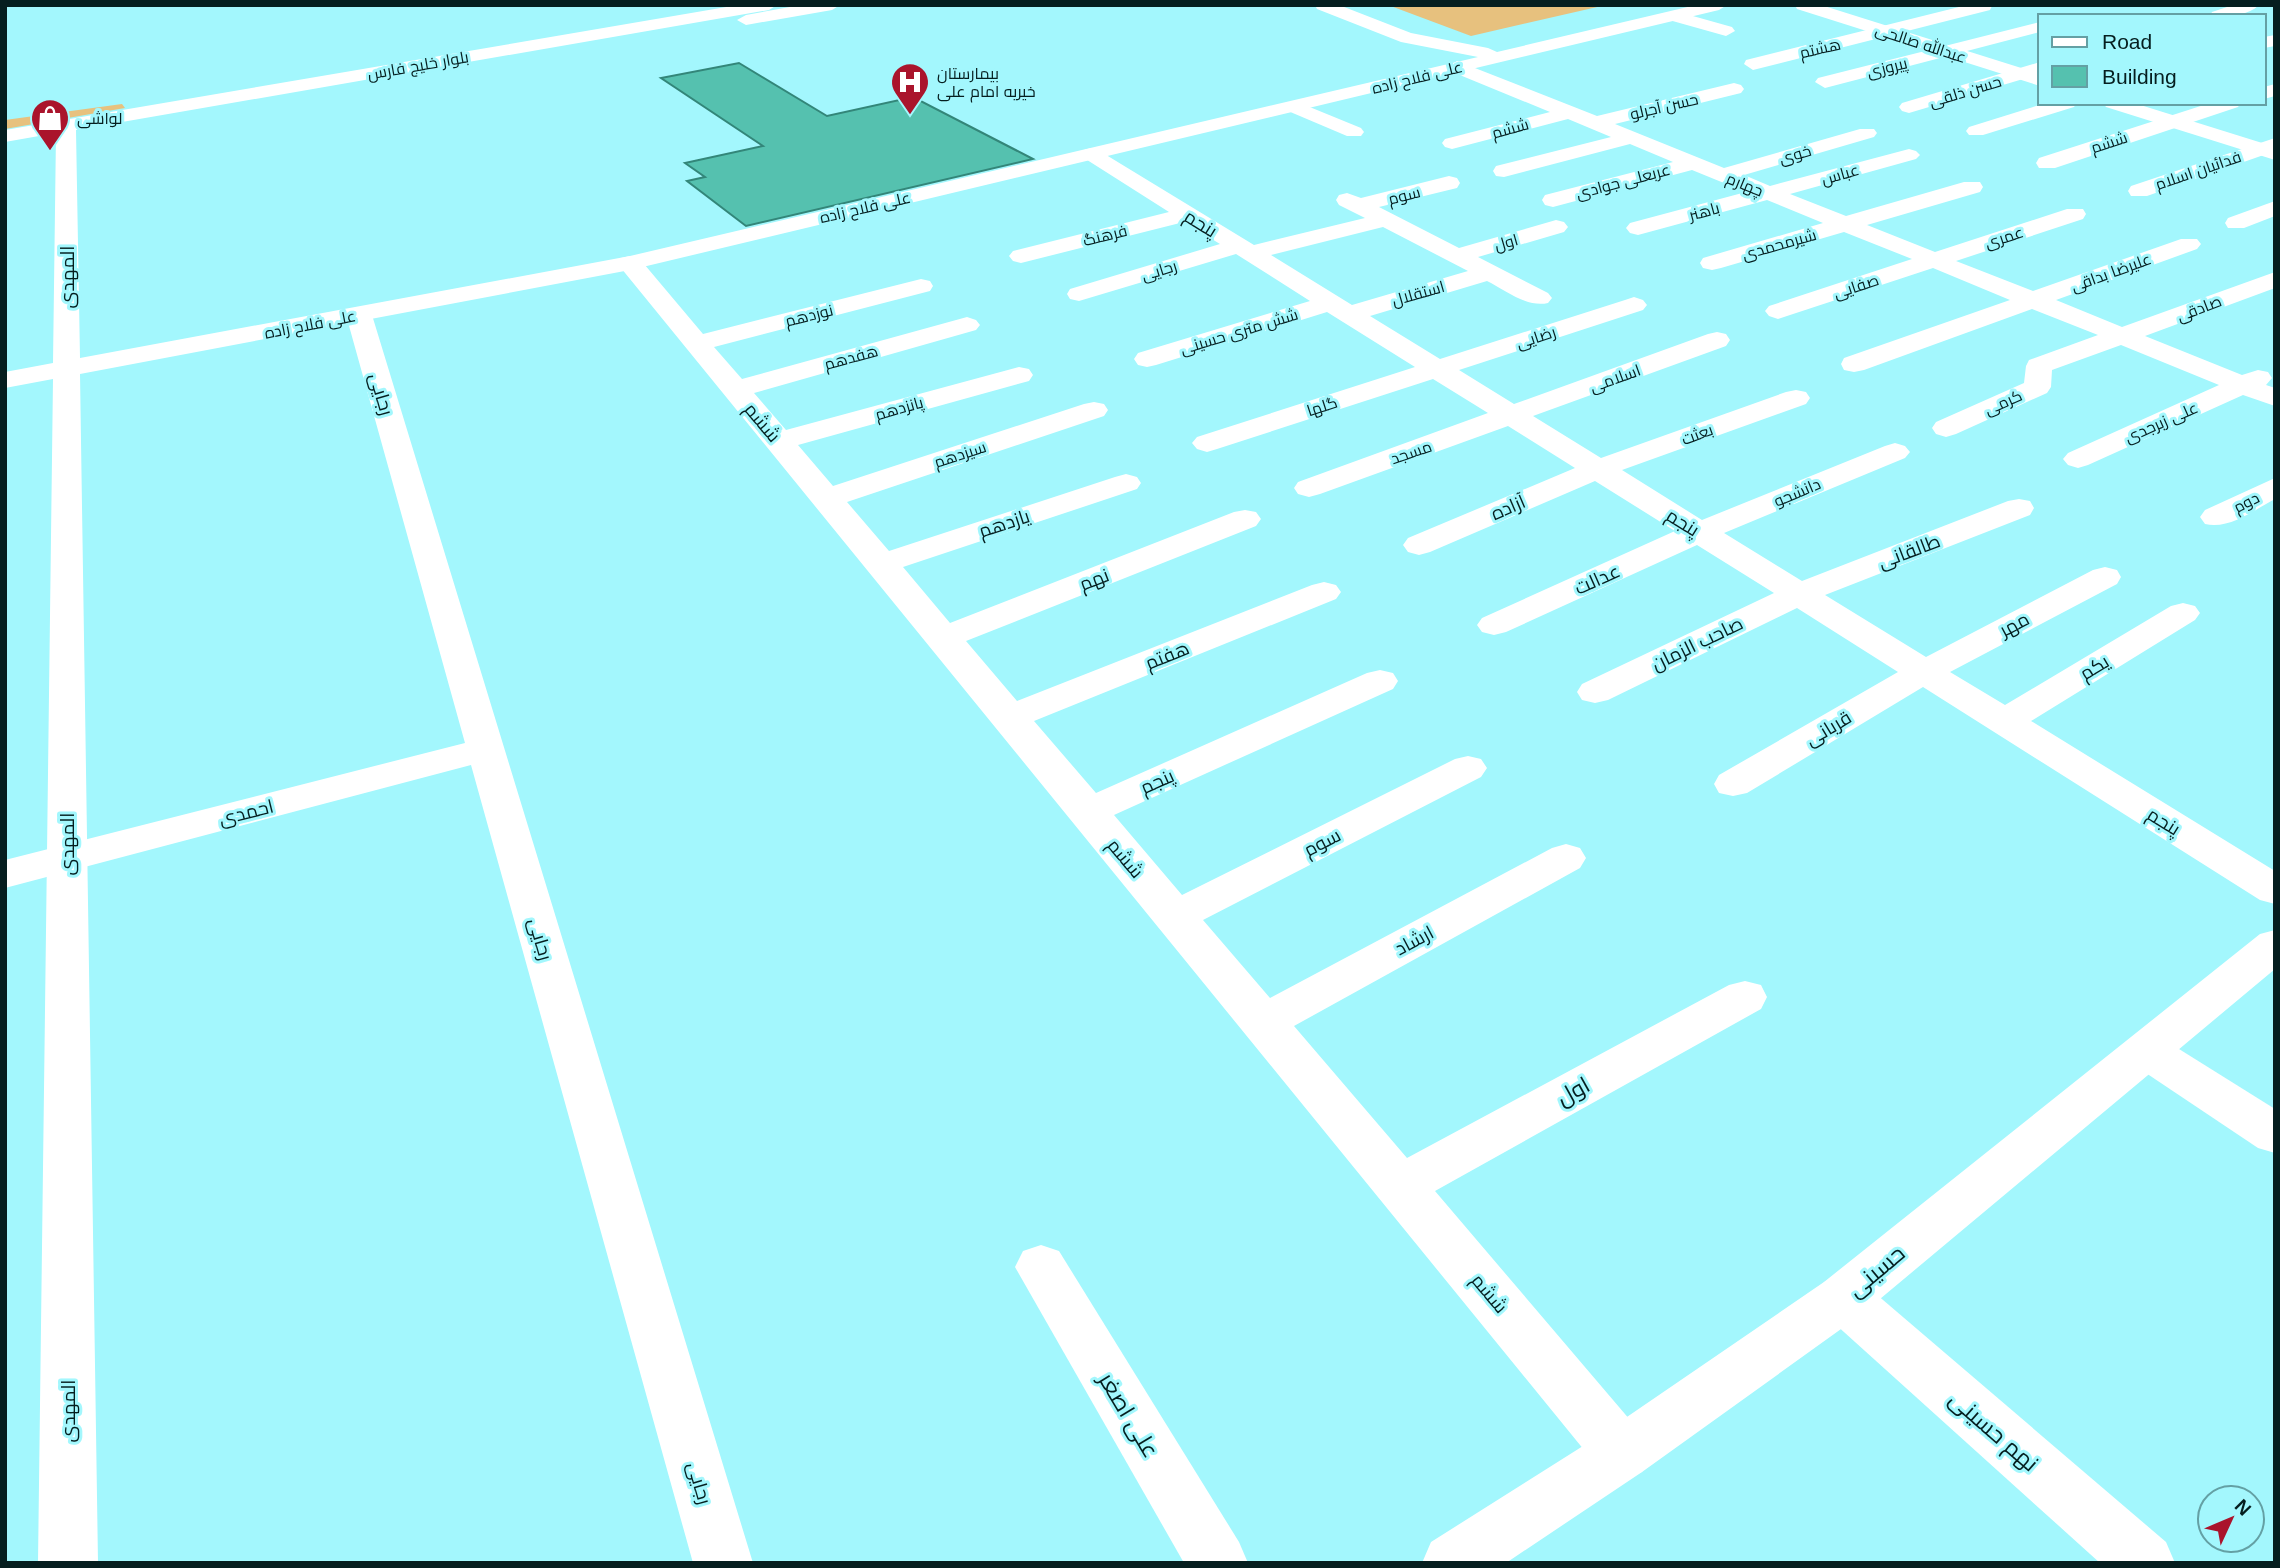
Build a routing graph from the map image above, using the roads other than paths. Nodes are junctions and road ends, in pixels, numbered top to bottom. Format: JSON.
{"nodes":[{"id":1,"x":769,"y":5,"type":"edge"},
{"id":2,"x":832,"y":5,"type":"edge"},
{"id":3,"x":1323,"y":5,"type":"edge"},
{"id":4,"x":1719,"y":5,"type":"edge"},
{"id":5,"x":1803,"y":5,"type":"edge"},
{"id":6,"x":2251,"y":5,"type":"edge"},
{"id":7,"x":1984,"y":6,"type":"edge"},
{"id":8,"x":679,"y":13,"type":"edge"},
{"id":9,"x":2224,"y":14,"type":"edge"},
{"id":10,"x":1675,"y":16,"type":"junction"},
{"id":11,"x":2038,"y":28,"type":"edge"},
{"id":12,"x":1726,"y":31,"type":"dead end"},
{"id":13,"x":1888,"y":32,"type":"junction"},
{"id":14,"x":1407,"y":38,"type":"junction"},
{"id":15,"x":414,"y":47,"type":"dead end"},
{"id":16,"x":1533,"y":49,"type":"junction"},
{"id":17,"x":1949,"y":52,"type":"junction"},
{"id":18,"x":1754,"y":64,"type":"dead end"},
{"id":19,"x":1457,"y":67,"type":"junction"},
{"id":20,"x":2038,"y":69,"type":"edge"},
{"id":21,"x":1432,"y":73,"type":"junction"},
{"id":22,"x":2021,"y":74,"type":"junction"},
{"id":23,"x":2038,"y":79,"type":"edge"},
{"id":24,"x":1825,"y":82,"type":"dead end"},
{"id":25,"x":1511,"y":89,"type":"junction"},
{"id":26,"x":1476,"y":96,"type":"dead end"},
{"id":27,"x":1730,"y":96,"type":"dead end"},
{"id":28,"x":2060,"y":105,"type":"edge"},
{"id":29,"x":2119,"y":105,"type":"edge"},
{"id":30,"x":2225,"y":105,"type":"edge"},
{"id":31,"x":1295,"y":107,"type":"junction"},
{"id":32,"x":1909,"y":107,"type":"dead end"},
{"id":33,"x":1569,"y":113,"type":"junction"},
{"id":34,"x":1594,"y":122,"type":"junction"},
{"id":35,"x":2171,"y":122,"type":"junction"},
{"id":36,"x":66,"y":124,"type":"junction"},
{"id":37,"x":1976,"y":131,"type":"dead end"},
{"id":38,"x":1354,"y":132,"type":"dead end"},
{"id":39,"x":1867,"y":134,"type":"dead end"},
{"id":40,"x":5,"y":136,"type":"edge"},
{"id":41,"x":1631,"y":138,"type":"junction"},
{"id":42,"x":1452,"y":143,"type":"dead end"},
{"id":43,"x":2269,"y":149,"type":"edge"},
{"id":44,"x":1091,"y":154,"type":"junction"},
{"id":45,"x":1909,"y":155,"type":"dead end"},
{"id":46,"x":1693,"y":163,"type":"junction"},
{"id":47,"x":2047,"y":163,"type":"dead end"},
{"id":48,"x":1504,"y":171,"type":"dead end"},
{"id":49,"x":1723,"y":175,"type":"junction"},
{"id":50,"x":1449,"y":183,"type":"dead end"},
{"id":51,"x":1972,"y":187,"type":"dead end"},
{"id":52,"x":2139,"y":191,"type":"dead end"},
{"id":53,"x":1770,"y":194,"type":"junction"},
{"id":54,"x":1553,"y":200,"type":"dead end"},
{"id":55,"x":1352,"y":203,"type":"joint"},
{"id":56,"x":2275,"y":208,"type":"edge"},
{"id":57,"x":1188,"y":214,"type":"junction"},
{"id":58,"x":2075,"y":214,"type":"dead end"},
{"id":59,"x":1384,"y":220,"type":"junction"},
{"id":60,"x":2236,"y":223,"type":"dead end"},
{"id":61,"x":1846,"y":225,"type":"junction"},
{"id":62,"x":1556,"y":227,"type":"dead end"},
{"id":63,"x":1639,"y":228,"type":"dead end"},
{"id":64,"x":2189,"y":244,"type":"dead end"},
{"id":65,"x":1245,"y":250,"type":"junction"},
{"id":66,"x":1021,"y":256,"type":"dead end"},
{"id":67,"x":1457,"y":256,"type":"junction"},
{"id":68,"x":1933,"y":260,"type":"junction"},
{"id":69,"x":630,"y":263,"type":"junction"},
{"id":70,"x":1712,"y":263,"type":"dead end"},
{"id":71,"x":1488,"y":273,"type":"junction"},
{"id":72,"x":2275,"y":279,"type":"edge"},
{"id":73,"x":921,"y":286,"type":"dead end"},
{"id":74,"x":1079,"y":294,"type":"dead end"},
{"id":75,"x":1539,"y":298,"type":"dead end"},
{"id":76,"x":2033,"y":300,"type":"junction"},
{"id":77,"x":1634,"y":304,"type":"dead end"},
{"id":78,"x":1340,"y":308,"type":"junction"},
{"id":79,"x":1778,"y":312,"type":"dead end"},
{"id":80,"x":359,"y":315,"type":"junction"},
{"id":81,"x":967,"y":325,"type":"dead end"},
{"id":82,"x":2122,"y":336,"type":"junction"},
{"id":83,"x":1717,"y":340,"type":"dead end"},
{"id":84,"x":697,"y":343,"type":"junction"},
{"id":85,"x":1147,"y":359,"type":"dead end"},
{"id":86,"x":1854,"y":364,"type":"dead end"},
{"id":87,"x":67,"y":369,"type":"junction"},
{"id":88,"x":1437,"y":369,"type":"junction"},
{"id":89,"x":2275,"y":370,"type":"edge"},
{"id":90,"x":1019,"y":375,"type":"dead end"},
{"id":91,"x":5,"y":380,"type":"edge"},
{"id":92,"x":2244,"y":385,"type":"junction"},
{"id":93,"x":736,"y":390,"type":"junction"},
{"id":94,"x":1796,"y":398,"type":"dead end"},
{"id":95,"x":2275,"y":398,"type":"edge"},
{"id":96,"x":1094,"y":410,"type":"dead end"},
{"id":97,"x":1513,"y":416,"type":"junction"},
{"id":98,"x":1946,"y":428,"type":"dead end"},
{"id":99,"x":779,"y":441,"type":"junction"},
{"id":100,"x":1207,"y":443,"type":"dead end"},
{"id":101,"x":1895,"y":452,"type":"dead end"},
{"id":102,"x":2078,"y":460,"type":"dead end"},
{"id":103,"x":1598,"y":469,"type":"junction"},
{"id":104,"x":1126,"y":483,"type":"dead end"},
{"id":105,"x":2275,"y":487,"type":"edge"},
{"id":106,"x":1309,"y":488,"type":"dead end"},
{"id":107,"x":827,"y":498,"type":"junction"},
{"id":108,"x":2019,"y":508,"type":"dead end"},
{"id":109,"x":2216,"y":517,"type":"dead end"},
{"id":110,"x":1245,"y":520,"type":"dead end"},
{"id":111,"x":1700,"y":533,"type":"junction"},
{"id":112,"x":1419,"y":545,"type":"dead end"},
{"id":113,"x":881,"y":564,"type":"junction"},
{"id":114,"x":2105,"y":577,"type":"dead end"},
{"id":115,"x":1324,"y":592,"type":"dead end"},
{"id":116,"x":1799,"y":594,"type":"junction"},
{"id":117,"x":2183,"y":613,"type":"dead end"},
{"id":118,"x":1494,"y":625,"type":"dead end"},
{"id":119,"x":943,"y":638,"type":"junction"},
{"id":120,"x":1923,"y":672,"type":"junction"},
{"id":121,"x":1380,"y":681,"type":"dead end"},
{"id":122,"x":1595,"y":692,"type":"dead end"},
{"id":123,"x":1010,"y":717,"type":"junction"},
{"id":124,"x":2004,"y":722,"type":"junction"},
{"id":125,"x":486,"y":750,"type":"junction"},
{"id":126,"x":1468,"y":768,"type":"dead end"},
{"id":127,"x":1733,"y":784,"type":"dead end"},
{"id":128,"x":1088,"y":812,"type":"junction"},
{"id":129,"x":67,"y":858,"type":"junction"},
{"id":130,"x":1566,"y":858,"type":"dead end"},
{"id":131,"x":5,"y":873,"type":"edge"},
{"id":132,"x":2275,"y":890,"type":"edge"},
{"id":133,"x":1175,"y":916,"type":"junction"},
{"id":134,"x":2275,"y":945,"type":"edge"},
{"id":135,"x":1745,"y":997,"type":"dead end"},
{"id":136,"x":1263,"y":1021,"type":"junction"},
{"id":137,"x":2147,"y":1051,"type":"junction"},
{"id":138,"x":2275,"y":1135,"type":"edge"},
{"id":139,"x":1401,"y":1185,"type":"junction"},
{"id":140,"x":1041,"y":1267,"type":"dead end"},
{"id":141,"x":1843,"y":1298,"type":"junction"},
{"id":142,"x":1622,"y":1453,"type":"junction"},
{"id":143,"x":2131,"y":1559,"type":"edge"},
{"id":144,"x":68,"y":1563,"type":"edge"},
{"id":145,"x":723,"y":1563,"type":"edge"},
{"id":146,"x":1217,"y":1563,"type":"edge"},
{"id":147,"x":1452,"y":1563,"type":"edge"}],
"edges":[{"from":1,"to":8,"type":"street","name":"بلوار خلیج فارس"},
{"from":2,"to":8,"type":"street"},
{"from":3,"to":14,"type":"street"},
{"from":4,"to":10,"type":"street","name":"علی فلاح زاده"},
{"from":5,"to":13,"type":"street","name":"عبدالله صالحی"},
{"from":6,"to":9,"type":"street"},
{"from":7,"to":13,"type":"street","name":"هشتم"},
{"from":8,"to":15,"type":"street","name":"بلوار خلیج فارس"},
{"from":8,"to":36,"type":"street","name":"بلوار خلیج فارس"},
{"from":10,"to":12,"type":"street"},
{"from":10,"to":16,"type":"street","name":"علی فلاح زاده"},
{"from":11,"to":17,"type":"street","name":"پیروزی"},
{"from":13,"to":17,"type":"street","name":"عبدالله صالحی"},
{"from":13,"to":18,"type":"street","name":"هشتم"},
{"from":14,"to":16,"type":"street"},
{"from":14,"to":21,"type":"street"},
{"from":16,"to":19,"type":"street","name":"علی فلاح زاده"},
{"from":17,"to":22,"type":"street","name":"عبدالله صالحی"},
{"from":17,"to":24,"type":"street","name":"پیروزی"},
{"from":19,"to":21,"type":"street","name":"علی فلاح زاده"},
{"from":19,"to":25,"type":"street","name":"چهارم"},
{"from":20,"to":22,"type":"street"},
{"from":21,"to":31,"type":"street","name":"علی فلاح زاده"},
{"from":22,"to":23,"type":"street","name":"عبدالله صالحی"},
{"from":22,"to":32,"type":"street","name":"حسن ذلقی"},
{"from":25,"to":26,"type":"street"},
{"from":25,"to":33,"type":"street","name":"چهارم"},
{"from":27,"to":34,"type":"street","name":"حسن آجرلو"},
{"from":28,"to":37,"type":"street"},
{"from":29,"to":35,"type":"street"},
{"from":30,"to":35,"type":"street","name":"ششم"},
{"from":31,"to":38,"type":"street"},
{"from":31,"to":44,"type":"street","name":"علی فلاح زاده"},
{"from":33,"to":34,"type":"street","name":"چهارم"},
{"from":33,"to":42,"type":"street","name":"ششم"},
{"from":34,"to":41,"type":"street","name":"چهارم"},
{"from":35,"to":43,"type":"street"},
{"from":35,"to":47,"type":"street","name":"ششم"},
{"from":36,"to":40,"type":"street","name":"بلوار خلیج فارس"},
{"from":36,"to":87,"type":"street","name":"المهدی"},
{"from":39,"to":49,"type":"street","name":"خوی"},
{"from":41,"to":46,"type":"street","name":"چهارم"},
{"from":41,"to":48,"type":"street"},
{"from":43,"to":52,"type":"street","name":"فدائیان اسلام"},
{"from":44,"to":57,"type":"street","name":"پنجم"},
{"from":44,"to":69,"type":"street","name":"علی فلاح زاده"},
{"from":45,"to":53,"type":"street","name":"عباس"},
{"from":46,"to":49,"type":"street","name":"چهارم"},
{"from":46,"to":54,"type":"street","name":"عربعلی جوادی"},
{"from":49,"to":53,"type":"street","name":"چهارم"},
{"from":50,"to":55,"type":"street","name":"سوم"},
{"from":51,"to":61,"type":"street"},
{"from":53,"to":61,"type":"street","name":"چهارم"},
{"from":53,"to":63,"type":"street","name":"باهنر"},
{"from":55,"to":59,"type":"street","name":"استقلال"},
{"from":56,"to":60,"type":"street"},
{"from":57,"to":65,"type":"street","name":"پنجم"},
{"from":57,"to":66,"type":"street","name":"فرهنگ"},
{"from":58,"to":68,"type":"street","name":"عمری"},
{"from":59,"to":65,"type":"street"},
{"from":59,"to":67,"type":"street","name":"استقلال"},
{"from":61,"to":68,"type":"street","name":"چهارم"},
{"from":61,"to":70,"type":"street","name":"شیرمحمدی"},
{"from":62,"to":67,"type":"street","name":"اول"},
{"from":64,"to":76,"type":"street","name":"علیرضا بداقی"},
{"from":65,"to":74,"type":"street","name":"رجایی"},
{"from":65,"to":78,"type":"street","name":"پنجم"},
{"from":67,"to":71,"type":"street","name":"استقلال"},
{"from":68,"to":76,"type":"street","name":"چهارم"},
{"from":68,"to":79,"type":"street","name":"صفایی"},
{"from":69,"to":80,"type":"street","name":"علی فلاح زاده"},
{"from":69,"to":84,"type":"street","name":"ششم"},
{"from":71,"to":75,"type":"street","name":"استقلال"},
{"from":71,"to":78,"type":"street","name":"استقلال"},
{"from":72,"to":82,"type":"street","name":"صادقی"},
{"from":73,"to":84,"type":"street","name":"نوزدهم"},
{"from":76,"to":82,"type":"street","name":"چهارم"},
{"from":76,"to":86,"type":"street"},
{"from":77,"to":88,"type":"street","name":"رضایی"},
{"from":78,"to":85,"type":"street","name":"شش متری حسینی"},
{"from":78,"to":88,"type":"street","name":"پنجم"},
{"from":80,"to":87,"type":"street","name":"علی فلاح زاده"},
{"from":80,"to":125,"type":"street","name":"رجایی"},
{"from":81,"to":93,"type":"street","name":"هفدهم"},
{"from":82,"to":92,"type":"street","name":"چهارم"},
{"from":82,"to":98,"type":"street","name":"کرمی"},
{"from":83,"to":97,"type":"street","name":"اسلامی"},
{"from":84,"to":93,"type":"street","name":"ششم"},
{"from":87,"to":91,"type":"street","name":"علی فلاح زاده"},
{"from":87,"to":129,"type":"street","name":"المهدی"},
{"from":88,"to":97,"type":"street","name":"پنجم"},
{"from":88,"to":100,"type":"street","name":"گلها"},
{"from":89,"to":92,"type":"street"},
{"from":90,"to":99,"type":"street","name":"پانزدهم"},
{"from":92,"to":95,"type":"street","name":"چهارم"},
{"from":92,"to":102,"type":"street","name":"علی زبرجدی"},
{"from":93,"to":99,"type":"street","name":"ششم"},
{"from":94,"to":103,"type":"street","name":"بعثت"},
{"from":96,"to":107,"type":"street","name":"سیزدهم"},
{"from":97,"to":103,"type":"street","name":"پنجم"},
{"from":97,"to":106,"type":"street","name":"مسجد"},
{"from":99,"to":107,"type":"street","name":"ششم"},
{"from":101,"to":111,"type":"street","name":"دانشجو"},
{"from":103,"to":111,"type":"street","name":"پنجم"},
{"from":103,"to":112,"type":"street","name":"آزاده"},
{"from":104,"to":113,"type":"street","name":"یازدهم"},
{"from":105,"to":109,"type":"street","name":"دوم"},
{"from":107,"to":113,"type":"street","name":"ششم"},
{"from":108,"to":116,"type":"street","name":"طالقانی"},
{"from":110,"to":119,"type":"street","name":"نهم"},
{"from":111,"to":116,"type":"street","name":"پنجم"},
{"from":111,"to":118,"type":"street","name":"عدالت"},
{"from":113,"to":119,"type":"street","name":"ششم"},
{"from":114,"to":120,"type":"street","name":"مهر"},
{"from":115,"to":123,"type":"street","name":"هفتم"},
{"from":116,"to":120,"type":"street","name":"پنجم"},
{"from":116,"to":122,"type":"street","name":"صاحب الزمان"},
{"from":117,"to":124,"type":"street","name":"یکم"},
{"from":119,"to":123,"type":"street","name":"ششم"},
{"from":120,"to":124,"type":"street","name":"پنجم"},
{"from":120,"to":127,"type":"street","name":"قربانی"},
{"from":121,"to":128,"type":"street","name":"پنجم"},
{"from":123,"to":128,"type":"street","name":"ششم"},
{"from":124,"to":132,"type":"street","name":"پنجم"},
{"from":125,"to":129,"type":"street","name":"احمدی"},
{"from":125,"to":145,"type":"street","name":"رجایی"},
{"from":126,"to":133,"type":"street","name":"سوم"},
{"from":128,"to":133,"type":"street","name":"ششم"},
{"from":129,"to":131,"type":"street","name":"احمدی"},
{"from":129,"to":144,"type":"street","name":"المهدی"},
{"from":130,"to":136,"type":"street","name":"ارشاد"},
{"from":133,"to":136,"type":"street","name":"ششم"},
{"from":134,"to":137,"type":"street","name":"حسینی"},
{"from":135,"to":139,"type":"street","name":"اول"},
{"from":136,"to":139,"type":"street","name":"ششم"},
{"from":137,"to":138,"type":"street"},
{"from":137,"to":141,"type":"street","name":"حسینی"},
{"from":139,"to":142,"type":"street","name":"ششم"},
{"from":140,"to":146,"type":"street","name":"علی اصغر"},
{"from":141,"to":142,"type":"street","name":"حسینی"},
{"from":141,"to":143,"type":"street","name":"نهم حسینی"},
{"from":142,"to":147,"type":"street","name":"حسینی"}]}
